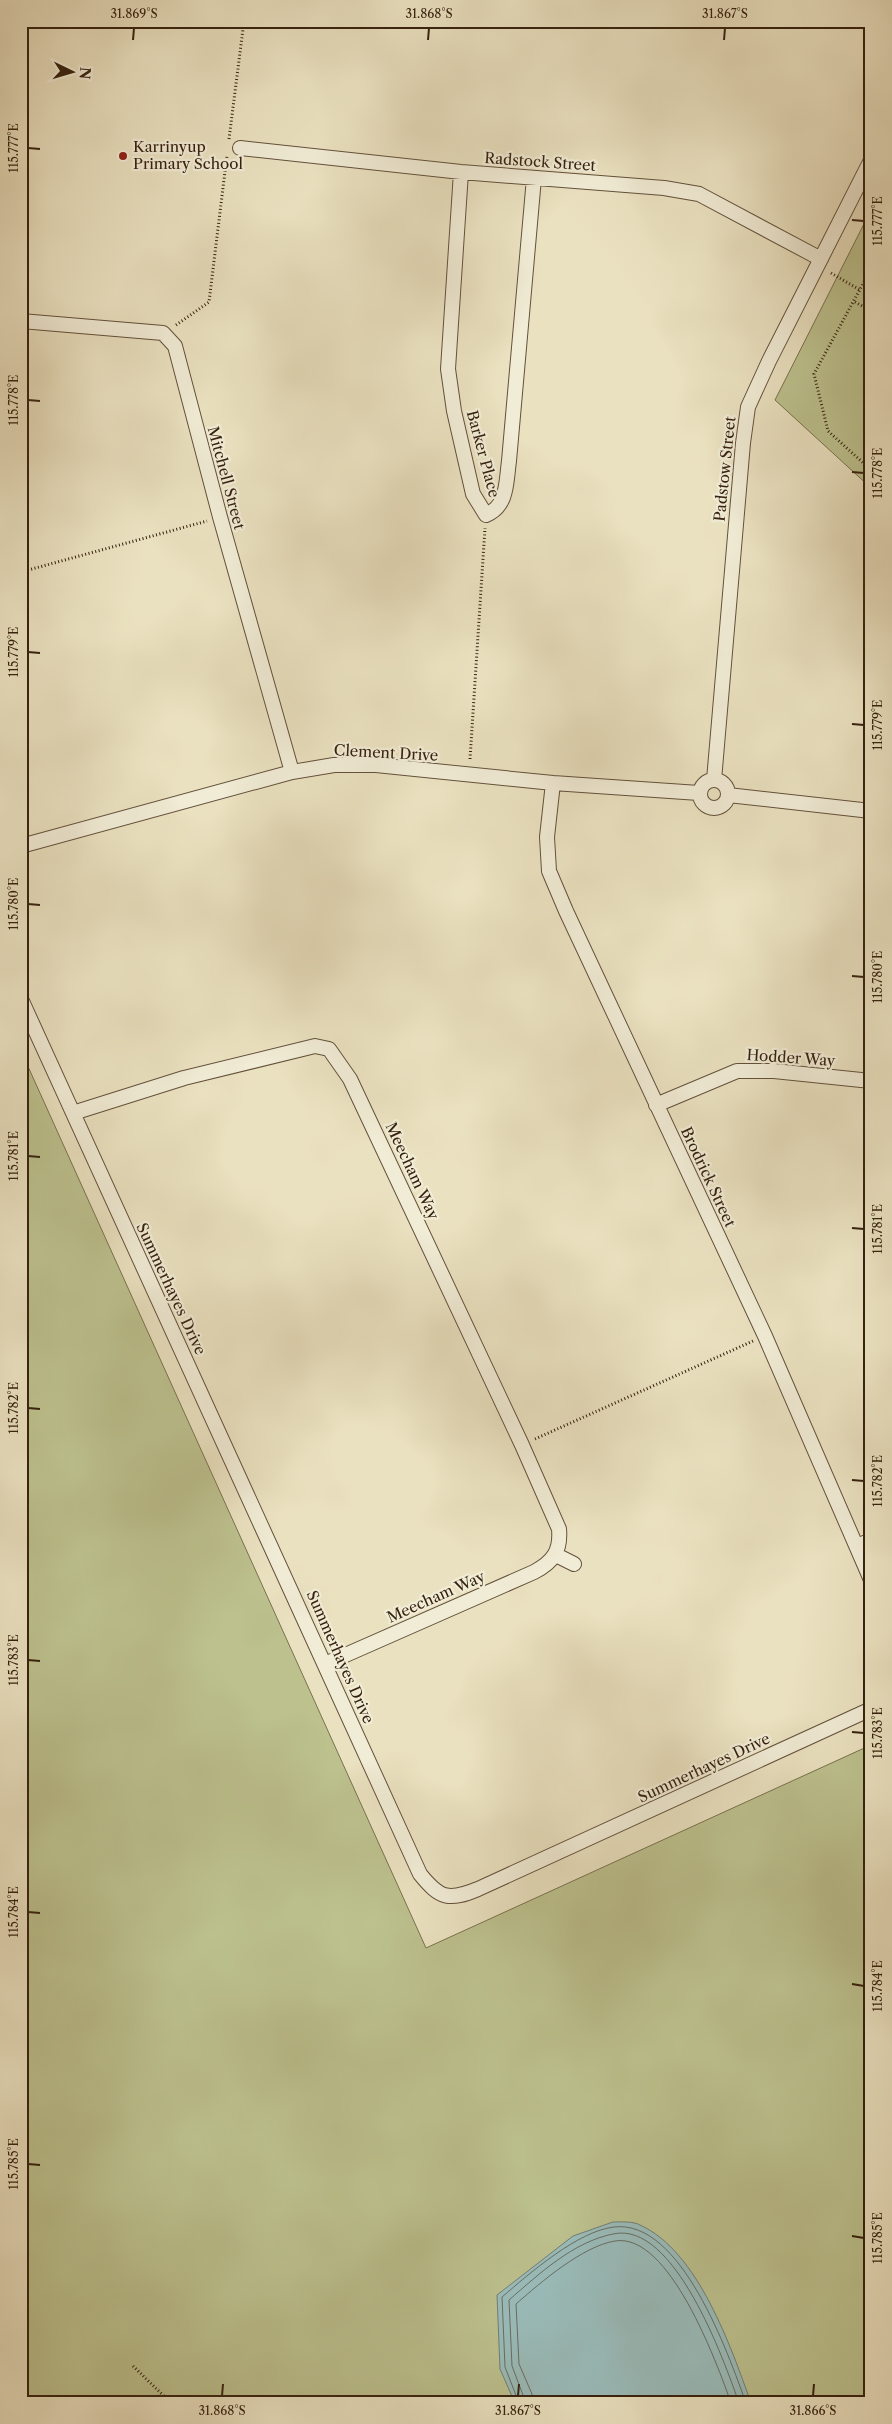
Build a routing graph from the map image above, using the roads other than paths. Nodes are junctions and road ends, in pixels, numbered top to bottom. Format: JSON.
{"nodes":[{"id":1,"x":240,"y":148,"type":"dead end"},
{"id":2,"x":871,"y":160,"type":"edge"},
{"id":3,"x":460,"y":172,"type":"junction"},
{"id":4,"x":534,"y":178,"type":"junction"},
{"id":5,"x":819,"y":262,"type":"junction"},
{"id":6,"x":21,"y":321,"type":"edge"},
{"id":7,"x":292,"y":772,"type":"junction"},
{"id":8,"x":714,"y":780,"type":"junction"},
{"id":9,"x":553,"y":783,"type":"junction"},
{"id":10,"x":700,"y":793,"type":"junction"},
{"id":11,"x":728,"y":795,"type":"junction"},
{"id":12,"x":871,"y":811,"type":"edge"},
{"id":13,"x":21,"y":846,"type":"edge"},
{"id":14,"x":21,"y":999,"type":"edge"},
{"id":15,"x":871,"y":1081,"type":"edge"},
{"id":16,"x":656,"y":1105,"type":"junction"},
{"id":17,"x":73,"y":1113,"type":"junction"},
{"id":18,"x":871,"y":1540,"type":"edge"},
{"id":19,"x":857,"y":1546,"type":"junction"},
{"id":20,"x":556,"y":1555,"type":"junction"},
{"id":21,"x":574,"y":1564,"type":"dead end"},
{"id":22,"x":871,"y":1580,"type":"edge"},
{"id":23,"x":325,"y":1664,"type":"junction"},
{"id":24,"x":871,"y":1710,"type":"edge"}],
"edges":[{"from":1,"to":3,"type":"street","name":"Radstock Street"},
{"from":2,"to":5,"type":"street","name":"Padstow Street"},
{"from":3,"to":4,"type":"street","name":"Radstock Street"},
{"from":3,"to":4,"type":"street","name":"Barker Place"},
{"from":4,"to":5,"type":"street","name":"Radstock Street"},
{"from":5,"to":8,"type":"street","name":"Padstow Street"},
{"from":6,"to":7,"type":"street","name":"Mitchell Street"},
{"from":7,"to":9,"type":"street","name":"Clement Drive"},
{"from":7,"to":13,"type":"street","name":"Clement Drive"},
{"from":8,"to":10,"type":"street"},
{"from":8,"to":11,"type":"street"},
{"from":9,"to":10,"type":"street","name":"Clement Drive"},
{"from":9,"to":16,"type":"street","name":"Brodrick Street"},
{"from":10,"to":11,"type":"street"},
{"from":11,"to":12,"type":"street"},
{"from":14,"to":17,"type":"street","name":"Summerhayes Drive"},
{"from":15,"to":16,"type":"street","name":"Hodder Way"},
{"from":16,"to":19,"type":"street","name":"Brodrick Street"},
{"from":17,"to":20,"type":"street","name":"Meecham Way"},
{"from":17,"to":23,"type":"street","name":"Summerhayes Drive"},
{"from":18,"to":19,"type":"street"},
{"from":19,"to":22,"type":"street","name":"Brodrick Street"},
{"from":20,"to":21,"type":"street"},
{"from":20,"to":23,"type":"street","name":"Meecham Way"},
{"from":23,"to":24,"type":"street","name":"Summerhayes Drive"}]}
